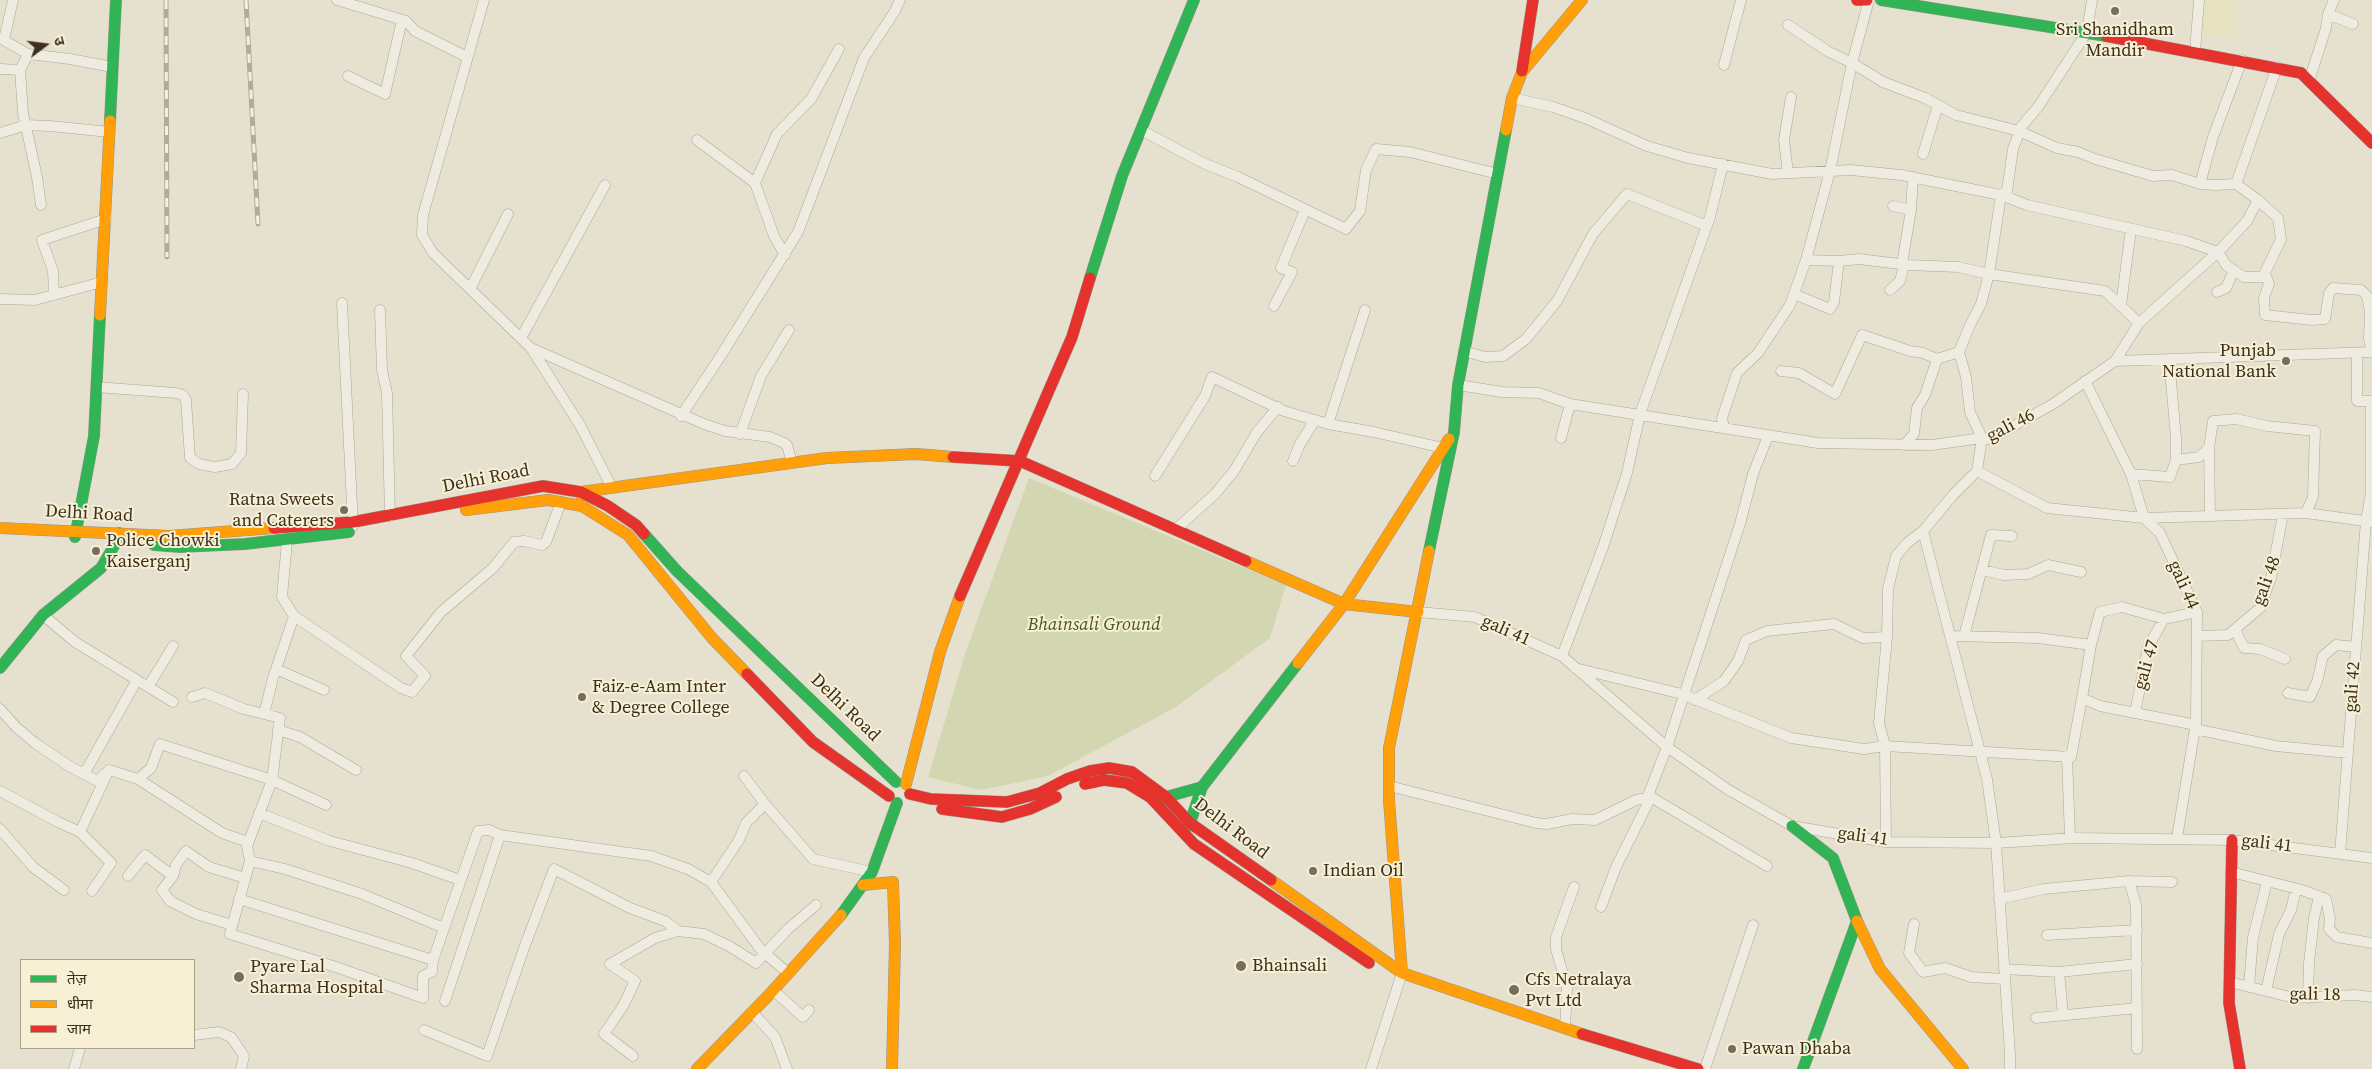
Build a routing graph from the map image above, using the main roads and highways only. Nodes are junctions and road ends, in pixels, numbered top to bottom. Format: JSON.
{"nodes":[{"id":1,"x":116,"y":0,"type":"edge"},
{"id":2,"x":1194,"y":0,"type":"edge"},
{"id":3,"x":1533,"y":0,"type":"edge"},
{"id":4,"x":1582,"y":0,"type":"edge"},
{"id":5,"x":1857,"y":0,"type":"edge"},
{"id":6,"x":1868,"y":0,"type":"edge"},
{"id":7,"x":1881,"y":0,"type":"edge"},
{"id":8,"x":1522,"y":72,"type":"junction"},
{"id":9,"x":2372,"y":143,"type":"edge"},
{"id":10,"x":1454,"y":432,"type":"junction"},
{"id":11,"x":1020,"y":461,"type":"junction"},
{"id":12,"x":581,"y":492,"type":"junction"},
{"id":13,"x":582,"y":506,"type":"junction"},
{"id":14,"x":353,"y":527,"type":"junction"},
{"id":15,"x":0,"y":528,"type":"edge"},
{"id":16,"x":216,"y":532,"type":"junction"},
{"id":17,"x":0,"y":533,"type":"edge"},
{"id":18,"x":76,"y":534,"type":"junction"},
{"id":19,"x":118,"y":537,"type":"junction"},
{"id":20,"x":217,"y":546,"type":"junction"},
{"id":21,"x":1344,"y":604,"type":"junction"},
{"id":22,"x":1418,"y":612,"type":"junction"},
{"id":23,"x":0,"y":668,"type":"edge"},
{"id":24,"x":1202,"y":787,"type":"junction"},
{"id":25,"x":901,"y":794,"type":"junction"},
{"id":26,"x":1161,"y":801,"type":"junction"},
{"id":27,"x":1792,"y":826,"type":"road end"},
{"id":28,"x":1186,"y":827,"type":"junction"},
{"id":29,"x":2232,"y":840,"type":"road end"},
{"id":30,"x":863,"y":885,"type":"junction"},
{"id":31,"x":1858,"y":921,"type":"junction"},
{"id":32,"x":1401,"y":977,"type":"junction"},
{"id":33,"x":697,"y":1069,"type":"edge"},
{"id":34,"x":892,"y":1069,"type":"edge"},
{"id":35,"x":1659,"y":1069,"type":"edge"},
{"id":36,"x":1698,"y":1069,"type":"edge"},
{"id":37,"x":1803,"y":1069,"type":"edge"},
{"id":38,"x":1963,"y":1069,"type":"edge"},
{"id":39,"x":2240,"y":1069,"type":"edge"}],
"edges":[{"from":1,"to":18,"type":"main road"},
{"from":2,"to":11,"type":"main road"},
{"from":3,"to":8,"type":"main road"},
{"from":4,"to":8,"type":"main road"},
{"from":5,"to":6,"type":"main road"},
{"from":7,"to":9,"type":"main road"},
{"from":8,"to":10,"type":"main road"},
{"from":10,"to":21,"type":"main road"},
{"from":10,"to":22,"type":"main road"},
{"from":11,"to":12,"type":"main road"},
{"from":11,"to":21,"type":"main road"},
{"from":11,"to":25,"type":"main road"},
{"from":12,"to":13,"type":"main road"},
{"from":12,"to":14,"type":"main road","name":"Delhi Road"},
{"from":12,"to":25,"type":"main road","name":"Delhi Road"},
{"from":13,"to":14,"type":"main road"},
{"from":13,"to":25,"type":"main road"},
{"from":14,"to":16,"type":"main road","name":"Delhi Road"},
{"from":14,"to":20,"type":"main road","name":"Delhi Road"},
{"from":15,"to":18,"type":"main road","name":"Delhi Road"},
{"from":16,"to":19,"type":"main road","name":"Delhi Road"},
{"from":16,"to":20,"type":"main road"},
{"from":17,"to":18,"type":"main road","name":"Delhi Road"},
{"from":18,"to":19,"type":"main road","name":"Delhi Road"},
{"from":19,"to":20,"type":"main road","name":"Delhi Road"},
{"from":19,"to":23,"type":"main road"},
{"from":21,"to":22,"type":"main road"},
{"from":21,"to":24,"type":"main road"},
{"from":22,"to":32,"type":"main road"},
{"from":24,"to":26,"type":"main road"},
{"from":24,"to":28,"type":"main road"},
{"from":25,"to":26,"type":"main road","name":"Delhi Road"},
{"from":25,"to":30,"type":"main road"},
{"from":26,"to":28,"type":"main road","name":"Delhi Road"},
{"from":27,"to":31,"type":"main road"},
{"from":28,"to":32,"type":"main road","name":"Delhi Road"},
{"from":29,"to":39,"type":"main road"},
{"from":30,"to":33,"type":"main road"},
{"from":30,"to":34,"type":"main road"},
{"from":31,"to":37,"type":"main road"},
{"from":31,"to":38,"type":"main road"},
{"from":32,"to":35,"type":"main road"},
{"from":32,"to":36,"type":"main road"}]}
